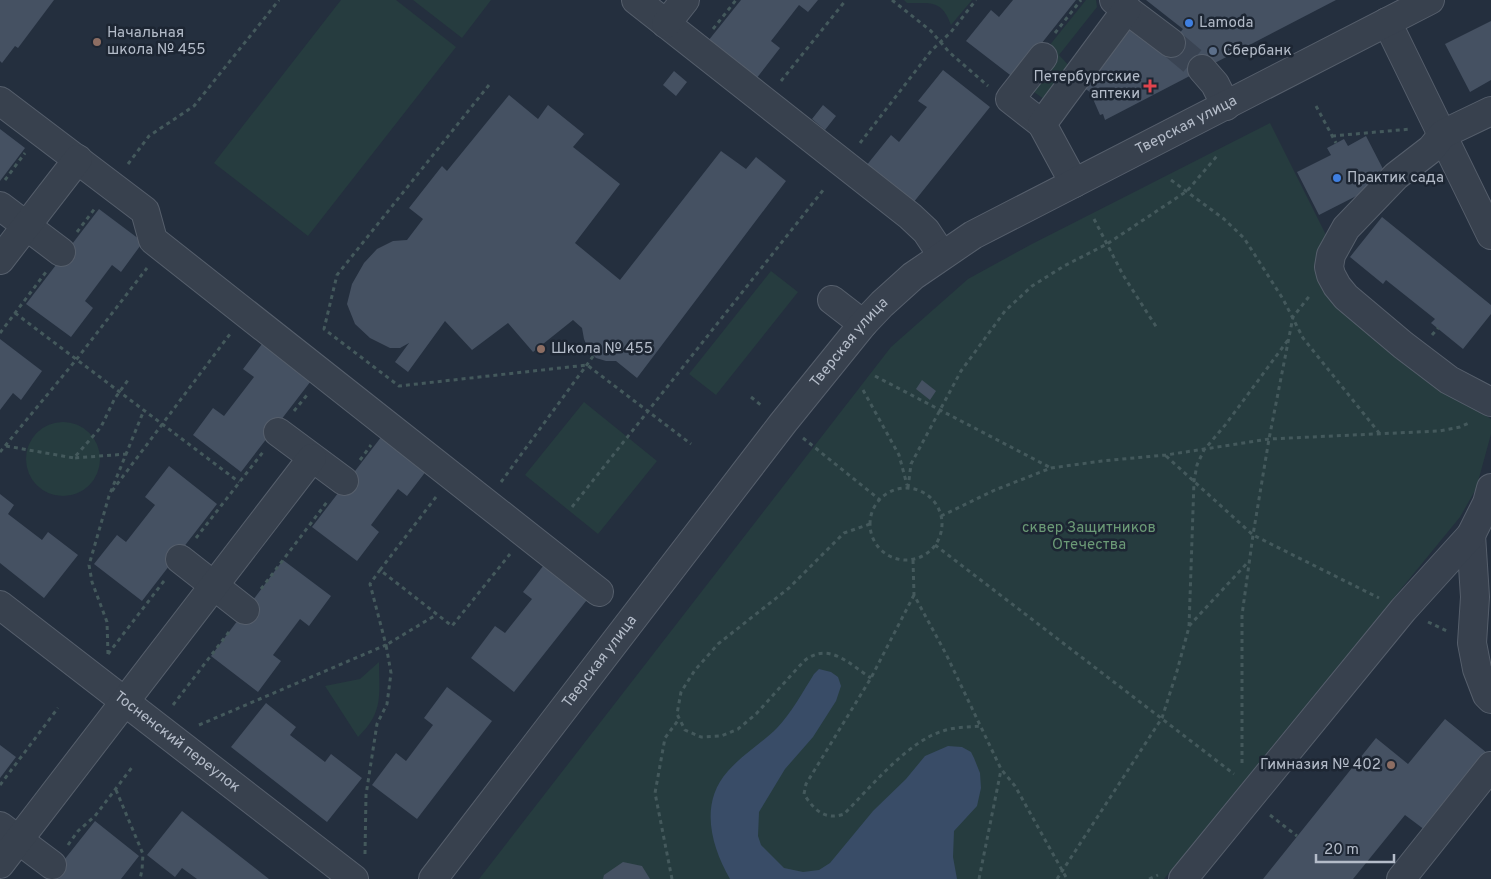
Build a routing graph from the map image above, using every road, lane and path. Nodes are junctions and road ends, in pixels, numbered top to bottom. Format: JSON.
{"nodes":[{"id":1,"x":279,"y":0,"type":"edge"},
{"id":2,"x":636,"y":0,"type":"edge"},
{"id":3,"x":685,"y":0,"type":"edge"},
{"id":4,"x":736,"y":0,"type":"edge"},
{"id":5,"x":846,"y":0,"type":"edge"},
{"id":6,"x":892,"y":0,"type":"edge"},
{"id":7,"x":976,"y":0,"type":"edge"},
{"id":8,"x":1081,"y":0,"type":"edge"},
{"id":9,"x":1430,"y":0,"type":"edge"},
{"id":10,"x":1121,"y":5,"type":"edge"},
{"id":11,"x":1387,"y":22,"type":"junction"},
{"id":12,"x":666,"y":24,"type":"junction"},
{"id":13,"x":940,"y":42,"type":"junction"},
{"id":14,"x":1171,"y":43,"type":"tunnel mouth"},
{"id":15,"x":698,"y":48,"type":"junction"},
{"id":16,"x":1043,"y":56,"type":"joint"},
{"id":17,"x":1202,"y":69,"type":"tunnel mouth"},
{"id":18,"x":489,"y":86,"type":"dead end"},
{"id":19,"x":1010,"y":100,"type":"junction"},
{"id":20,"x":0,"y":101,"type":"edge"},
{"id":21,"x":766,"y":102,"type":"junction"},
{"id":22,"x":1226,"y":106,"type":"junction"},
{"id":23,"x":1316,"y":106,"type":"dead end"},
{"id":24,"x":1491,"y":111,"type":"edge"},
{"id":25,"x":1042,"y":124,"type":"junction"},
{"id":26,"x":41,"y":132,"type":"junction"},
{"id":27,"x":1443,"y":134,"type":"junction"},
{"id":28,"x":1332,"y":136,"type":"junction"},
{"id":29,"x":1336,"y":143,"type":"dead end"},
{"id":30,"x":1218,"y":156,"type":"dead end"},
{"id":31,"x":78,"y":159,"type":"junction"},
{"id":32,"x":844,"y":164,"type":"junction"},
{"id":33,"x":1171,"y":180,"type":"dead end"},
{"id":34,"x":1074,"y":184,"type":"junction"},
{"id":35,"x":112,"y":185,"type":"junction"},
{"id":36,"x":0,"y":186,"type":"edge"},
{"id":37,"x":824,"y":189,"type":"dead end"},
{"id":38,"x":1187,"y":191,"type":"junction"},
{"id":39,"x":0,"y":206,"type":"edge"},
{"id":40,"x":1094,"y":219,"type":"dead end"},
{"id":41,"x":27,"y":226,"type":"junction"},
{"id":42,"x":1491,"y":234,"type":"edge"},
{"id":43,"x":1107,"y":244,"type":"junction"},
{"id":44,"x":163,"y":247,"type":"junction"},
{"id":45,"x":61,"y":252,"type":"dead end"},
{"id":46,"x":942,"y":255,"type":"junction"},
{"id":47,"x":0,"y":260,"type":"edge"},
{"id":48,"x":1317,"y":286,"type":"dead end"},
{"id":49,"x":832,"y":300,"type":"dead end"},
{"id":50,"x":246,"y":312,"type":"junction"},
{"id":51,"x":15,"y":313,"type":"dead end"},
{"id":52,"x":1293,"y":317,"type":"junction"},
{"id":53,"x":863,"y":324,"type":"junction"},
{"id":54,"x":1157,"y":328,"type":"dead end"},
{"id":55,"x":1289,"y":340,"type":"junction"},
{"id":56,"x":594,"y":355,"type":"dead end"},
{"id":57,"x":76,"y":360,"type":"junction"},
{"id":58,"x":587,"y":364,"type":"junction"},
{"id":59,"x":323,"y":373,"type":"junction"},
{"id":60,"x":875,"y":376,"type":"dead end"},
{"id":61,"x":128,"y":380,"type":"dead end"},
{"id":62,"x":863,"y":390,"type":"dead end"},
{"id":63,"x":119,"y":391,"type":"junction"},
{"id":64,"x":751,"y":397,"type":"dead end"},
{"id":65,"x":764,"y":408,"type":"dead end"},
{"id":66,"x":144,"y":410,"type":"junction"},
{"id":67,"x":940,"y":410,"type":"junction"},
{"id":68,"x":648,"y":411,"type":"junction"},
{"id":69,"x":1484,"y":411,"type":"edge"},
{"id":70,"x":162,"y":424,"type":"junction"},
{"id":71,"x":387,"y":424,"type":"junction"},
{"id":72,"x":278,"y":432,"type":"junction"},
{"id":73,"x":1380,"y":434,"type":"junction"},
{"id":74,"x":800,"y":436,"type":"dead end"},
{"id":75,"x":1269,"y":440,"type":"junction"},
{"id":76,"x":691,"y":444,"type":"dead end"},
{"id":77,"x":6,"y":446,"type":"junction"},
{"id":78,"x":1204,"y":450,"type":"junction"},
{"id":79,"x":0,"y":452,"type":"edge"},
{"id":80,"x":127,"y":454,"type":"junction"},
{"id":81,"x":1166,"y":456,"type":"junction"},
{"id":82,"x":74,"y":458,"type":"junction"},
{"id":83,"x":312,"y":458,"type":"junction"},
{"id":84,"x":1051,"y":468,"type":"junction"},
{"id":85,"x":453,"y":475,"type":"junction"},
{"id":86,"x":344,"y":481,"type":"junction"},
{"id":87,"x":1194,"y":481,"type":"junction"},
{"id":88,"x":239,"y":482,"type":"junction"},
{"id":89,"x":908,"y":488,"type":"junction"},
{"id":90,"x":1491,"y":488,"type":"edge"},
{"id":91,"x":108,"y":496,"type":"junction"},
{"id":92,"x":880,"y":500,"type":"junction"},
{"id":93,"x":486,"y":502,"type":"junction"},
{"id":94,"x":572,"y":507,"type":"dead end"},
{"id":95,"x":941,"y":516,"type":"junction"},
{"id":96,"x":870,"y":524,"type":"junction"},
{"id":97,"x":526,"y":534,"type":"junction"},
{"id":98,"x":1253,"y":535,"type":"junction"},
{"id":99,"x":1471,"y":535,"type":"junction"},
{"id":100,"x":935,"y":545,"type":"junction"},
{"id":101,"x":180,"y":559,"type":"junction"},
{"id":102,"x":913,"y":560,"type":"junction"},
{"id":103,"x":1250,"y":560,"type":"junction"},
{"id":104,"x":380,"y":570,"type":"junction"},
{"id":105,"x":214,"y":585,"type":"junction"},
{"id":106,"x":599,"y":592,"type":"dead end"},
{"id":107,"x":914,"y":595,"type":"junction"},
{"id":108,"x":0,"y":605,"type":"edge"},
{"id":109,"x":245,"y":610,"type":"junction"},
{"id":110,"x":1403,"y":610,"type":"junction"},
{"id":111,"x":436,"y":615,"type":"junction"},
{"id":112,"x":1188,"y":627,"type":"junction"},
{"id":113,"x":386,"y":645,"type":"junction"},
{"id":114,"x":1480,"y":660,"type":"edge"},
{"id":115,"x":871,"y":678,"type":"junction"},
{"id":116,"x":1491,"y":699,"type":"edge"},
{"id":117,"x":124,"y":701,"type":"junction"},
{"id":118,"x":173,"y":704,"type":"dead end"},
{"id":119,"x":58,"y":708,"type":"dead end"},
{"id":120,"x":1162,"y":718,"type":"junction"},
{"id":121,"x":679,"y":719,"type":"junction"},
{"id":122,"x":199,"y":725,"type":"dead end"},
{"id":123,"x":980,"y":726,"type":"junction"},
{"id":124,"x":133,"y":766,"type":"dead end"},
{"id":125,"x":1491,"y":766,"type":"edge"},
{"id":126,"x":1001,"y":769,"type":"junction"},
{"id":127,"x":1242,"y":771,"type":"dead end"},
{"id":128,"x":1235,"y":775,"type":"dead end"},
{"id":129,"x":0,"y":785,"type":"edge"},
{"id":130,"x":115,"y":790,"type":"junction"},
{"id":131,"x":9,"y":833,"type":"edge"},
{"id":132,"x":0,"y":864,"type":"edge"},
{"id":133,"x":52,"y":865,"type":"joint"},
{"id":134,"x":359,"y":868,"type":"edge"},
{"id":135,"x":1062,"y":871,"type":"junction"},
{"id":136,"x":140,"y":879,"type":"edge"},
{"id":137,"x":433,"y":879,"type":"edge"},
{"id":138,"x":672,"y":879,"type":"edge"},
{"id":139,"x":979,"y":879,"type":"edge"},
{"id":140,"x":1057,"y":879,"type":"edge"},
{"id":141,"x":1067,"y":879,"type":"edge"},
{"id":142,"x":1183,"y":879,"type":"edge"},
{"id":143,"x":1400,"y":879,"type":"edge"}],
"edges":[{"from":1,"to":35,"type":"path"},
{"from":2,"to":12,"type":"street"},
{"from":3,"to":12,"type":"street"},
{"from":4,"to":15,"type":"path"},
{"from":5,"to":21,"type":"path"},
{"from":6,"to":13,"type":"path"},
{"from":7,"to":13,"type":"path"},
{"from":8,"to":16,"type":"path"},
{"from":9,"to":11,"type":"street","name":"Тверская улица"},
{"from":10,"to":14,"type":"street"},
{"from":10,"to":25,"type":"street"},
{"from":11,"to":22,"type":"street","name":"Тверская улица"},
{"from":11,"to":27,"type":"street"},
{"from":12,"to":15,"type":"street"},
{"from":13,"to":19,"type":"path"},
{"from":13,"to":32,"type":"path"},
{"from":15,"to":21,"type":"street"},
{"from":16,"to":19,"type":"street"},
{"from":17,"to":22,"type":"street"},
{"from":18,"to":58,"type":"path"},
{"from":19,"to":25,"type":"street"},
{"from":20,"to":26,"type":"street"},
{"from":21,"to":32,"type":"street"},
{"from":22,"to":34,"type":"street","name":"Тверская улица"},
{"from":23,"to":28,"type":"path"},
{"from":24,"to":27,"type":"street"},
{"from":25,"to":34,"type":"street"},
{"from":26,"to":31,"type":"street"},
{"from":26,"to":36,"type":"path"},
{"from":27,"to":28,"type":"path"},
{"from":27,"to":42,"type":"street"},
{"from":27,"to":69,"type":"street"},
{"from":28,"to":29,"type":"path"},
{"from":30,"to":38,"type":"path"},
{"from":31,"to":35,"type":"street"},
{"from":31,"to":41,"type":"street"},
{"from":32,"to":46,"type":"street"},
{"from":33,"to":38,"type":"path"},
{"from":34,"to":46,"type":"street","name":"Тверская улица"},
{"from":35,"to":44,"type":"street"},
{"from":37,"to":68,"type":"path"},
{"from":38,"to":43,"type":"path"},
{"from":38,"to":52,"type":"path"},
{"from":39,"to":41,"type":"street"},
{"from":40,"to":43,"type":"path"},
{"from":41,"to":45,"type":"street"},
{"from":41,"to":47,"type":"street"},
{"from":43,"to":54,"type":"path"},
{"from":43,"to":67,"type":"path"},
{"from":44,"to":50,"type":"street"},
{"from":44,"to":57,"type":"path"},
{"from":46,"to":53,"type":"street","name":"Тверская улица"},
{"from":48,"to":52,"type":"path"},
{"from":49,"to":53,"type":"street"},
{"from":50,"to":59,"type":"street"},
{"from":50,"to":70,"type":"path"},
{"from":51,"to":57,"type":"path"},
{"from":52,"to":55,"type":"path"},
{"from":52,"to":73,"type":"path"},
{"from":53,"to":137,"type":"street","name":"Тверская улица"},
{"from":55,"to":75,"type":"path"},
{"from":55,"to":78,"type":"path"},
{"from":56,"to":58,"type":"path"},
{"from":57,"to":63,"type":"path"},
{"from":57,"to":77,"type":"path"},
{"from":58,"to":68,"type":"path"},
{"from":58,"to":93,"type":"path"},
{"from":59,"to":71,"type":"street"},
{"from":59,"to":72,"type":"path"},
{"from":60,"to":67,"type":"path"},
{"from":61,"to":63,"type":"path"},
{"from":62,"to":89,"type":"path"},
{"from":63,"to":66,"type":"path"},
{"from":63,"to":82,"type":"path"},
{"from":64,"to":65,"type":"path"},
{"from":66,"to":70,"type":"path"},
{"from":66,"to":80,"type":"path"},
{"from":67,"to":84,"type":"path"},
{"from":67,"to":89,"type":"path"},
{"from":68,"to":76,"type":"path"},
{"from":68,"to":94,"type":"path"},
{"from":69,"to":73,"type":"path"},
{"from":70,"to":88,"type":"path"},
{"from":70,"to":91,"type":"path"},
{"from":71,"to":85,"type":"street"},
{"from":71,"to":86,"type":"path"},
{"from":72,"to":83,"type":"street"},
{"from":72,"to":88,"type":"path"},
{"from":73,"to":75,"type":"path"},
{"from":74,"to":92,"type":"path"},
{"from":75,"to":78,"type":"path"},
{"from":75,"to":98,"type":"path"},
{"from":77,"to":79,"type":"path"},
{"from":77,"to":82,"type":"path"},
{"from":78,"to":81,"type":"path"},
{"from":78,"to":87,"type":"path"},
{"from":80,"to":82,"type":"path"},
{"from":80,"to":91,"type":"path"},
{"from":81,"to":84,"type":"path"},
{"from":81,"to":87,"type":"path"},
{"from":83,"to":86,"type":"street"},
{"from":83,"to":105,"type":"street"},
{"from":84,"to":95,"type":"path"},
{"from":85,"to":93,"type":"street"},
{"from":85,"to":104,"type":"path"},
{"from":86,"to":109,"type":"path"},
{"from":87,"to":98,"type":"path"},
{"from":87,"to":112,"type":"path"},
{"from":88,"to":101,"type":"path"},
{"from":89,"to":92,"type":"path"},
{"from":89,"to":95,"type":"path"},
{"from":90,"to":99,"type":"street"},
{"from":91,"to":101,"type":"path"},
{"from":92,"to":96,"type":"path"},
{"from":93,"to":97,"type":"street"},
{"from":95,"to":100,"type":"path"},
{"from":96,"to":102,"type":"path"},
{"from":96,"to":121,"type":"path"},
{"from":97,"to":106,"type":"street"},
{"from":97,"to":111,"type":"path"},
{"from":98,"to":103,"type":"path"},
{"from":98,"to":110,"type":"path"},
{"from":99,"to":110,"type":"street"},
{"from":99,"to":114,"type":"street"},
{"from":100,"to":102,"type":"path"},
{"from":100,"to":120,"type":"path"},
{"from":101,"to":105,"type":"street"},
{"from":102,"to":107,"type":"path"},
{"from":103,"to":112,"type":"path"},
{"from":103,"to":127,"type":"path"},
{"from":104,"to":111,"type":"path"},
{"from":104,"to":113,"type":"path"},
{"from":105,"to":109,"type":"street"},
{"from":105,"to":117,"type":"street"},
{"from":107,"to":115,"type":"path"},
{"from":107,"to":123,"type":"path"},
{"from":108,"to":117,"type":"street","name":"Тосненский переулок"},
{"from":109,"to":118,"type":"path"},
{"from":110,"to":114,"type":"path"},
{"from":110,"to":142,"type":"street"},
{"from":111,"to":113,"type":"path"},
{"from":112,"to":120,"type":"path"},
{"from":113,"to":122,"type":"path"},
{"from":113,"to":134,"type":"path"},
{"from":114,"to":116,"type":"street"},
{"from":115,"to":121,"type":"path"},
{"from":115,"to":123,"type":"path"},
{"from":117,"to":131,"type":"street"},
{"from":117,"to":134,"type":"street","name":"Тосненский переулок"},
{"from":119,"to":129,"type":"path"},
{"from":120,"to":128,"type":"path"},
{"from":120,"to":135,"type":"path"},
{"from":121,"to":138,"type":"path"},
{"from":123,"to":126,"type":"path"},
{"from":124,"to":130,"type":"path"},
{"from":125,"to":143,"type":"street"},
{"from":126,"to":135,"type":"path"},
{"from":126,"to":139,"type":"path"},
{"from":130,"to":133,"type":"path"},
{"from":130,"to":136,"type":"path"},
{"from":131,"to":132,"type":"street"},
{"from":131,"to":133,"type":"street"},
{"from":135,"to":140,"type":"path"},
{"from":135,"to":141,"type":"path"}]}
